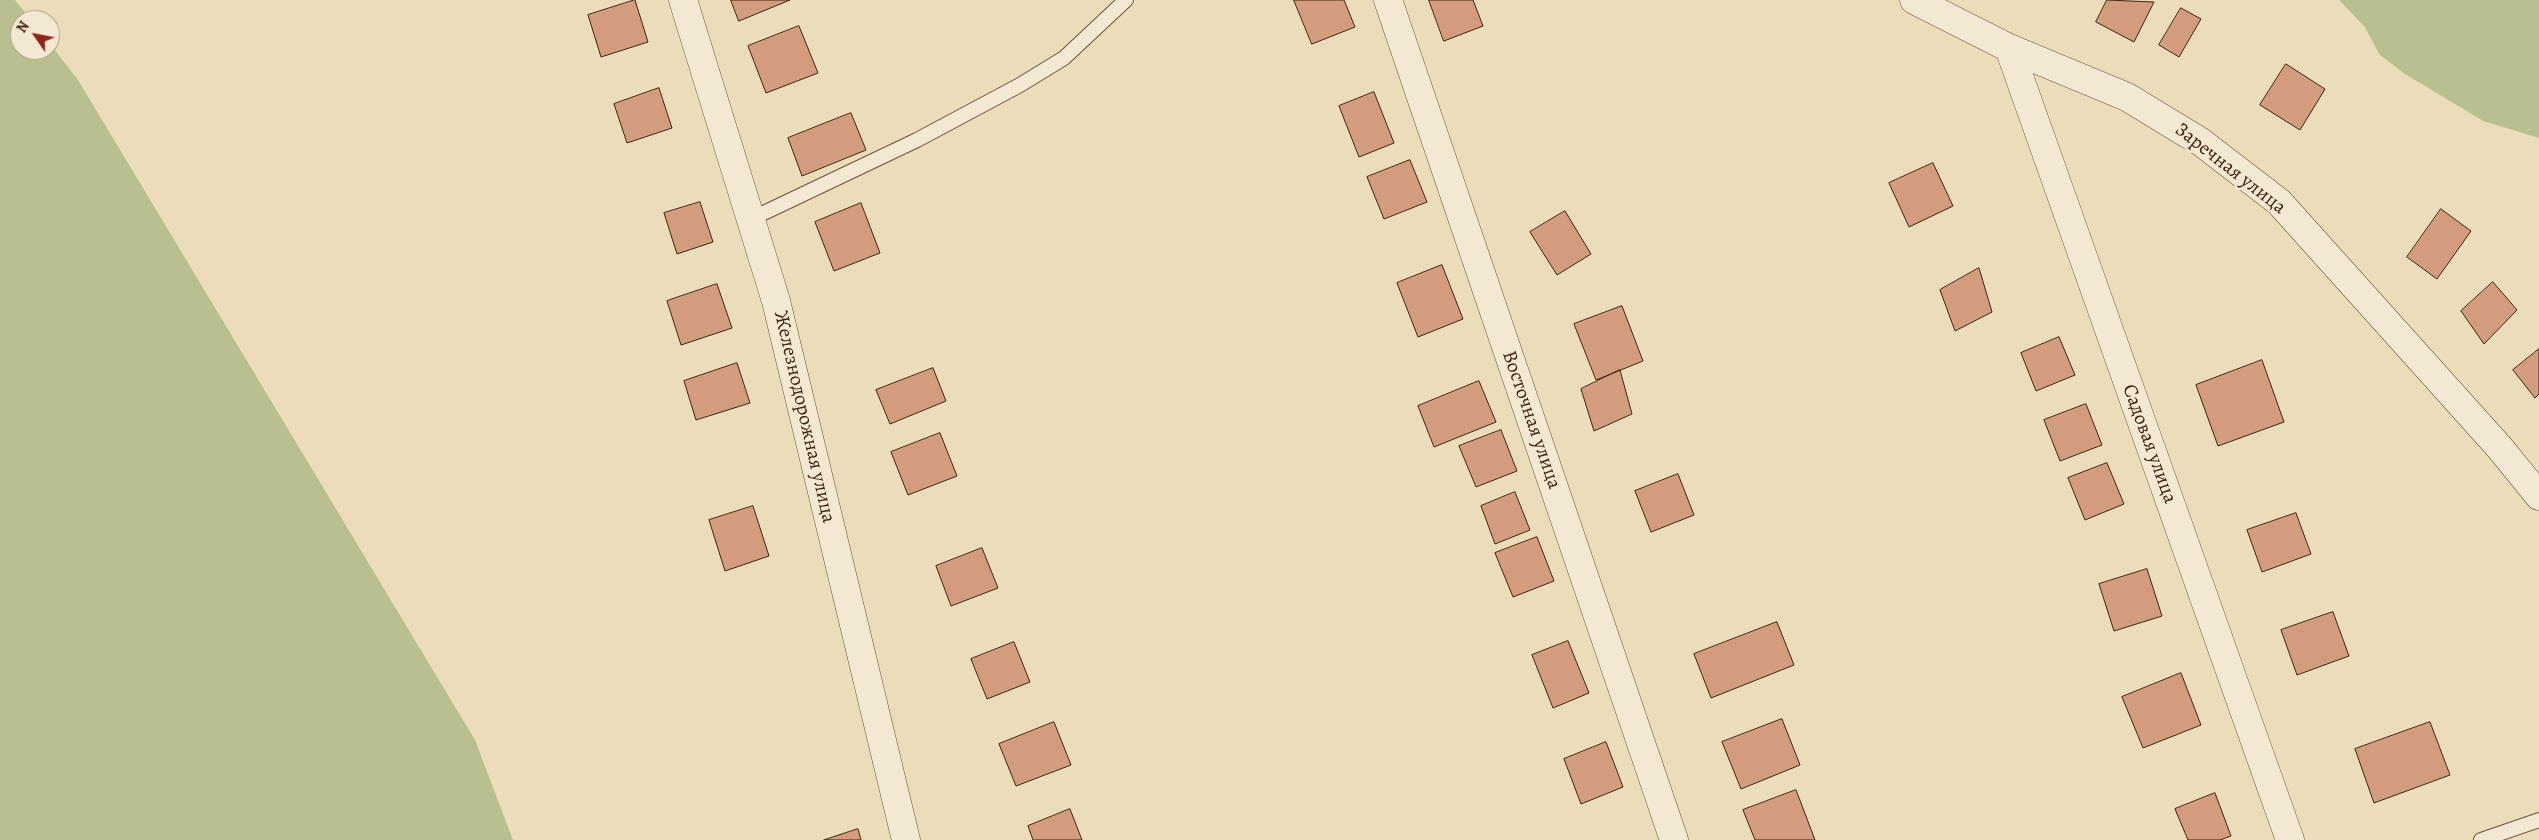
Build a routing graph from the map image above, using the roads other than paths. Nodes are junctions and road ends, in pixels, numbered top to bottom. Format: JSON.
{"nodes":[{"id":1,"x":683,"y":0,"type":"edge"},
{"id":2,"x":1126,"y":0,"type":"edge"},
{"id":3,"x":1388,"y":0,"type":"edge"},
{"id":4,"x":1914,"y":0,"type":"edge"},
{"id":5,"x":2009,"y":48,"type":"junction"},
{"id":6,"x":751,"y":219,"type":"junction"},
{"id":7,"x":2539,"y":496,"type":"edge"},
{"id":8,"x":2539,"y":820,"type":"edge"},
{"id":9,"x":906,"y":840,"type":"edge"},
{"id":10,"x":1674,"y":840,"type":"edge"},
{"id":11,"x":2290,"y":840,"type":"edge"},
{"id":12,"x":2481,"y":840,"type":"edge"}],
"edges":[{"from":1,"to":6,"type":"street","name":"Железнодорожная улица"},
{"from":2,"to":6,"type":"lane"},
{"from":3,"to":10,"type":"street","name":"Восточная улица"},
{"from":4,"to":5,"type":"street","name":"Заречная улица"},
{"from":5,"to":7,"type":"street","name":"Заречная улица"},
{"from":5,"to":11,"type":"street","name":"Садовая улица"},
{"from":6,"to":9,"type":"street","name":"Железнодорожная улица"},
{"from":8,"to":12,"type":"lane"}]}
